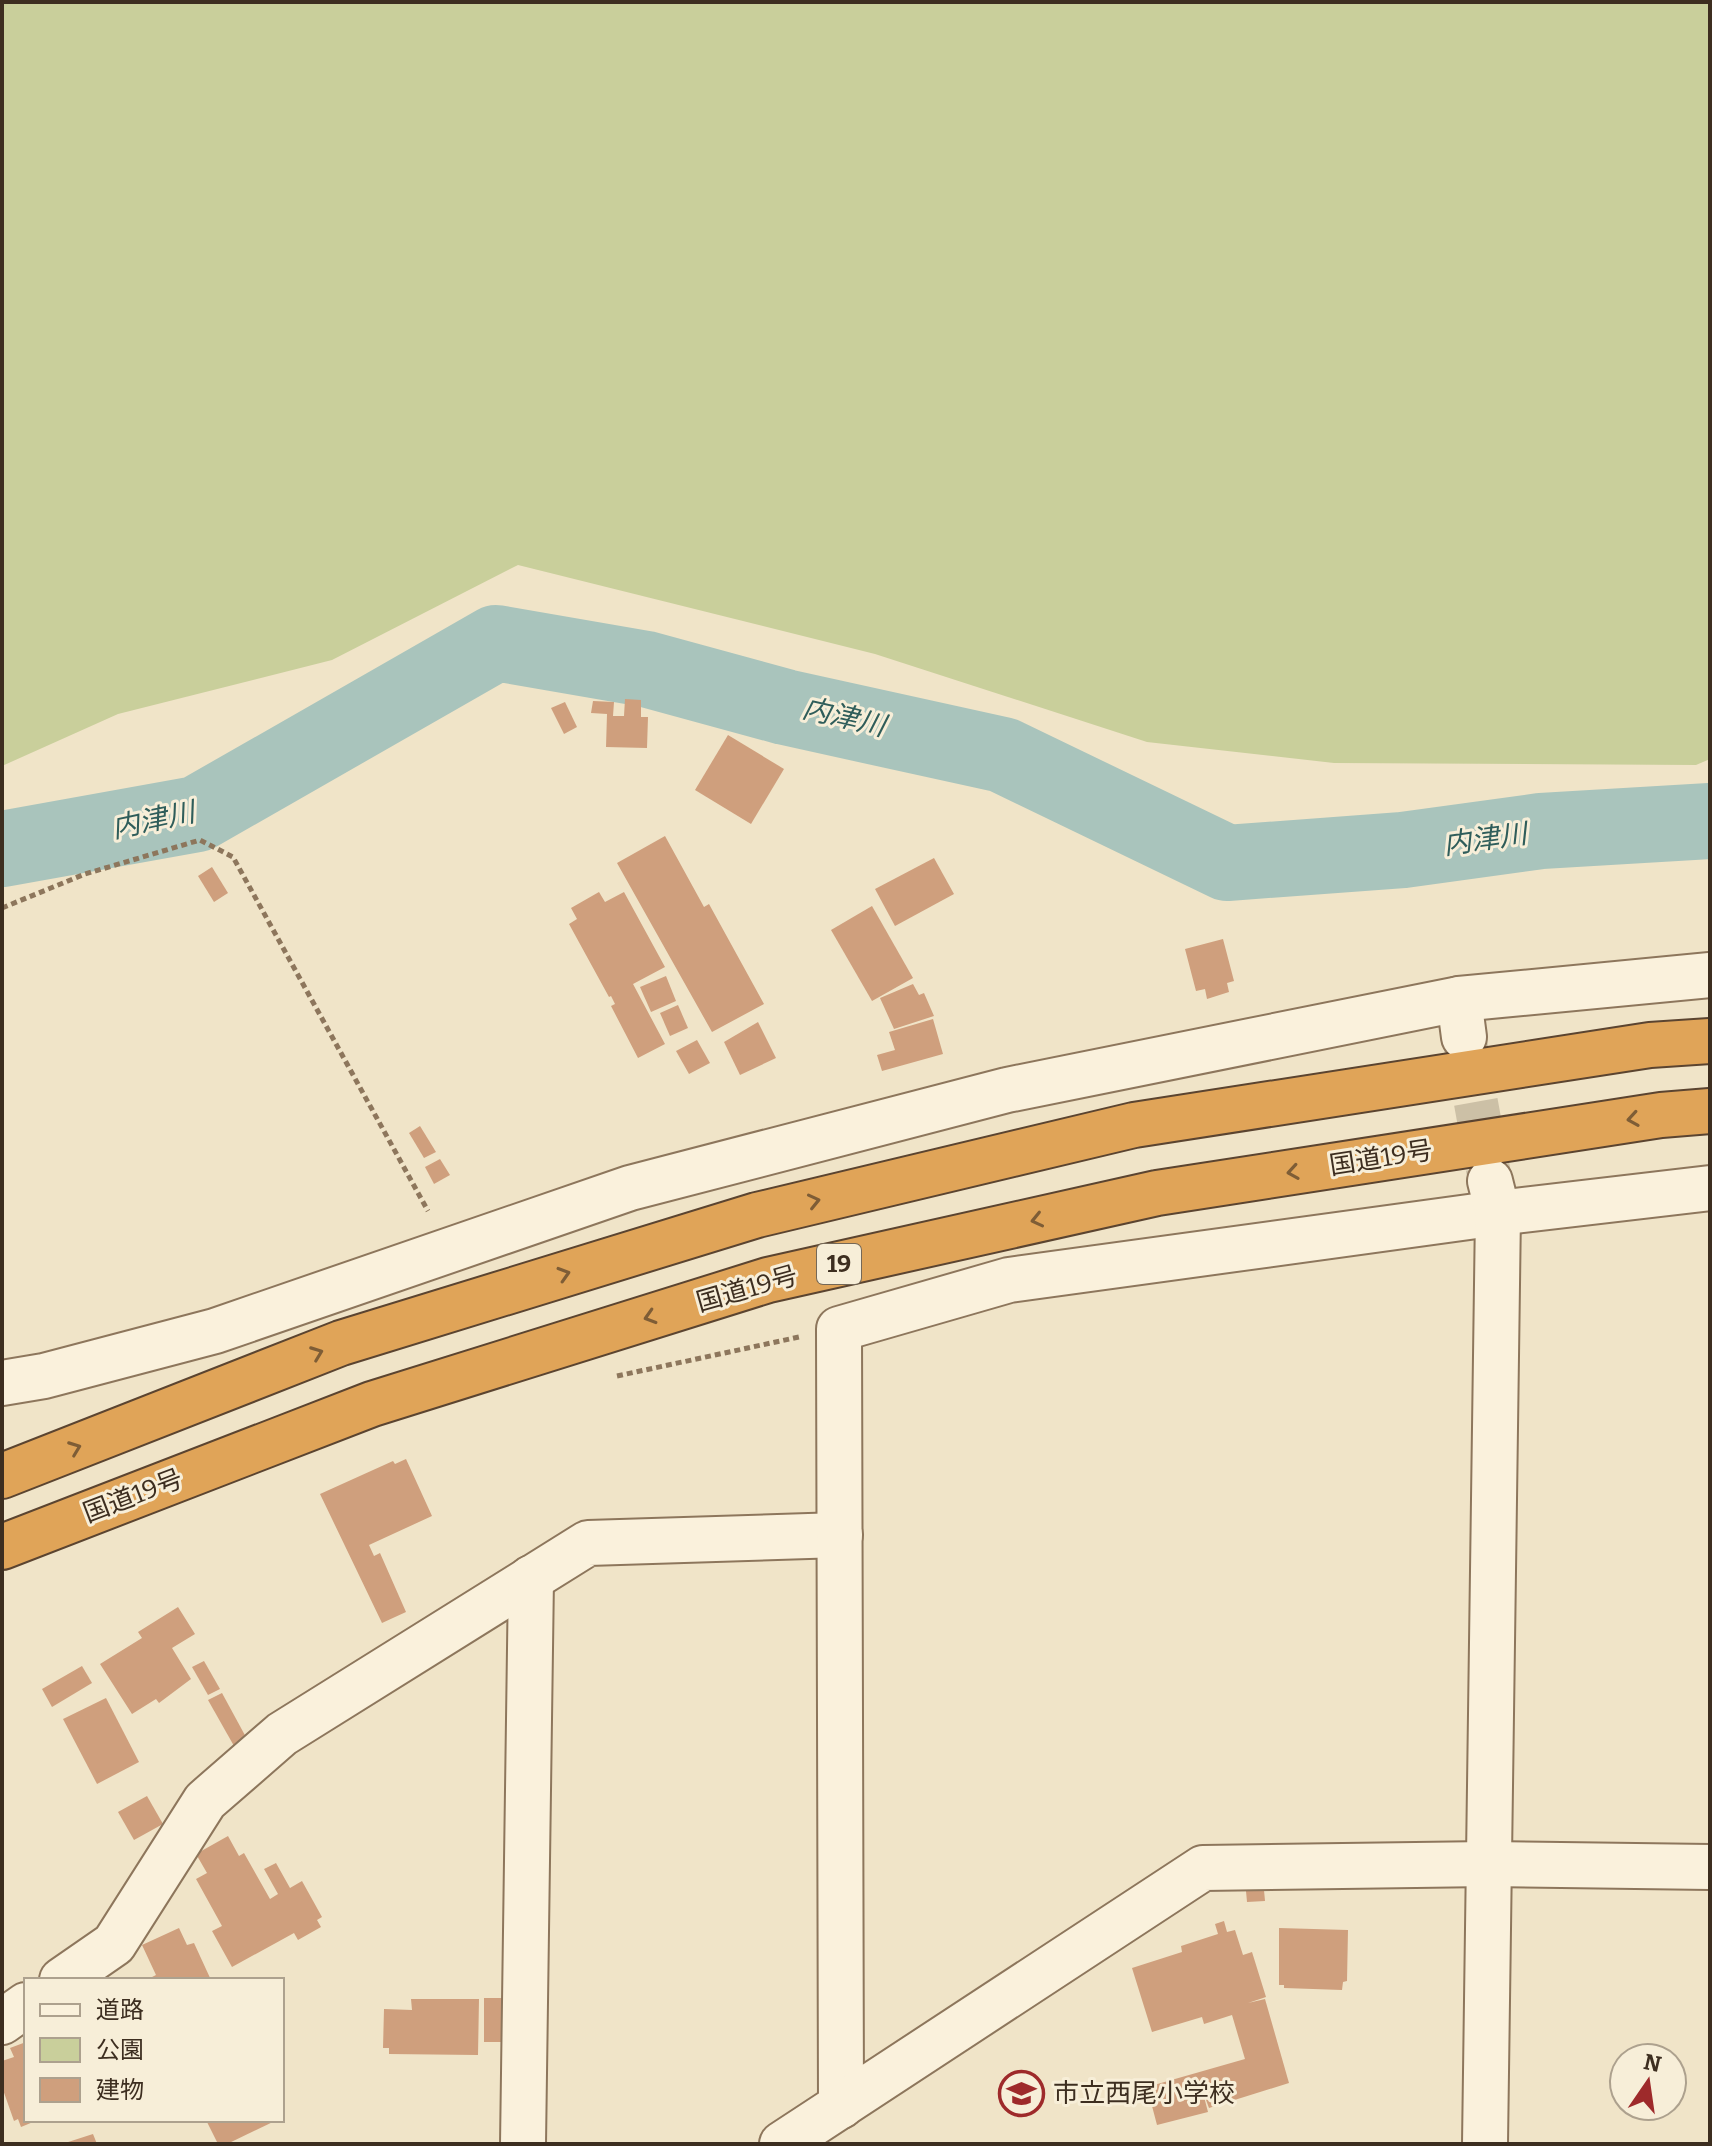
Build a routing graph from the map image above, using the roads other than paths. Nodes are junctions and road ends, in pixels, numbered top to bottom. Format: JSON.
{"nodes":[{"id":1,"x":1710,"y":975,"type":"edge"},
{"id":2,"x":1710,"y":1041,"type":"edge"},
{"id":3,"x":1710,"y":1111,"type":"edge"},
{"id":4,"x":1710,"y":1188,"type":"edge"},
{"id":5,"x":1494,"y":1197,"type":"junction"},
{"id":6,"x":2,"y":1383,"type":"edge"},
{"id":7,"x":2,"y":1476,"type":"edge"},
{"id":8,"x":840,"y":1535,"type":"junction"},
{"id":9,"x":2,"y":1547,"type":"edge"},
{"id":10,"x":531,"y":1578,"type":"junction"},
{"id":11,"x":1488,"y":1864,"type":"junction"},
{"id":12,"x":1710,"y":1867,"type":"edge"},
{"id":13,"x":65,"y":1978,"type":"edge"},
{"id":14,"x":24,"y":2006,"type":"edge"},
{"id":15,"x":2,"y":2022,"type":"edge"},
{"id":16,"x":841,"y":2106,"type":"junction"},
{"id":17,"x":523,"y":2144,"type":"edge"},
{"id":18,"x":782,"y":2144,"type":"edge"},
{"id":19,"x":1485,"y":2144,"type":"edge"}],
"edges":[{"from":1,"to":6,"type":"street"},
{"from":7,"to":2,"type":"highway","one_way":true},
{"from":3,"to":9,"type":"highway","name":"国道19号","number":"19","one_way":true},
{"from":4,"to":5,"type":"street"},
{"from":5,"to":8,"type":"street"},
{"from":5,"to":11,"type":"street"},
{"from":8,"to":10,"type":"street"},
{"from":8,"to":16,"type":"street"},
{"from":10,"to":13,"type":"street"},
{"from":10,"to":17,"type":"street"},
{"from":11,"to":12,"type":"street"},
{"from":11,"to":16,"type":"street"},
{"from":11,"to":19,"type":"street"},
{"from":14,"to":15,"type":"street"},
{"from":16,"to":18,"type":"street"}]}
